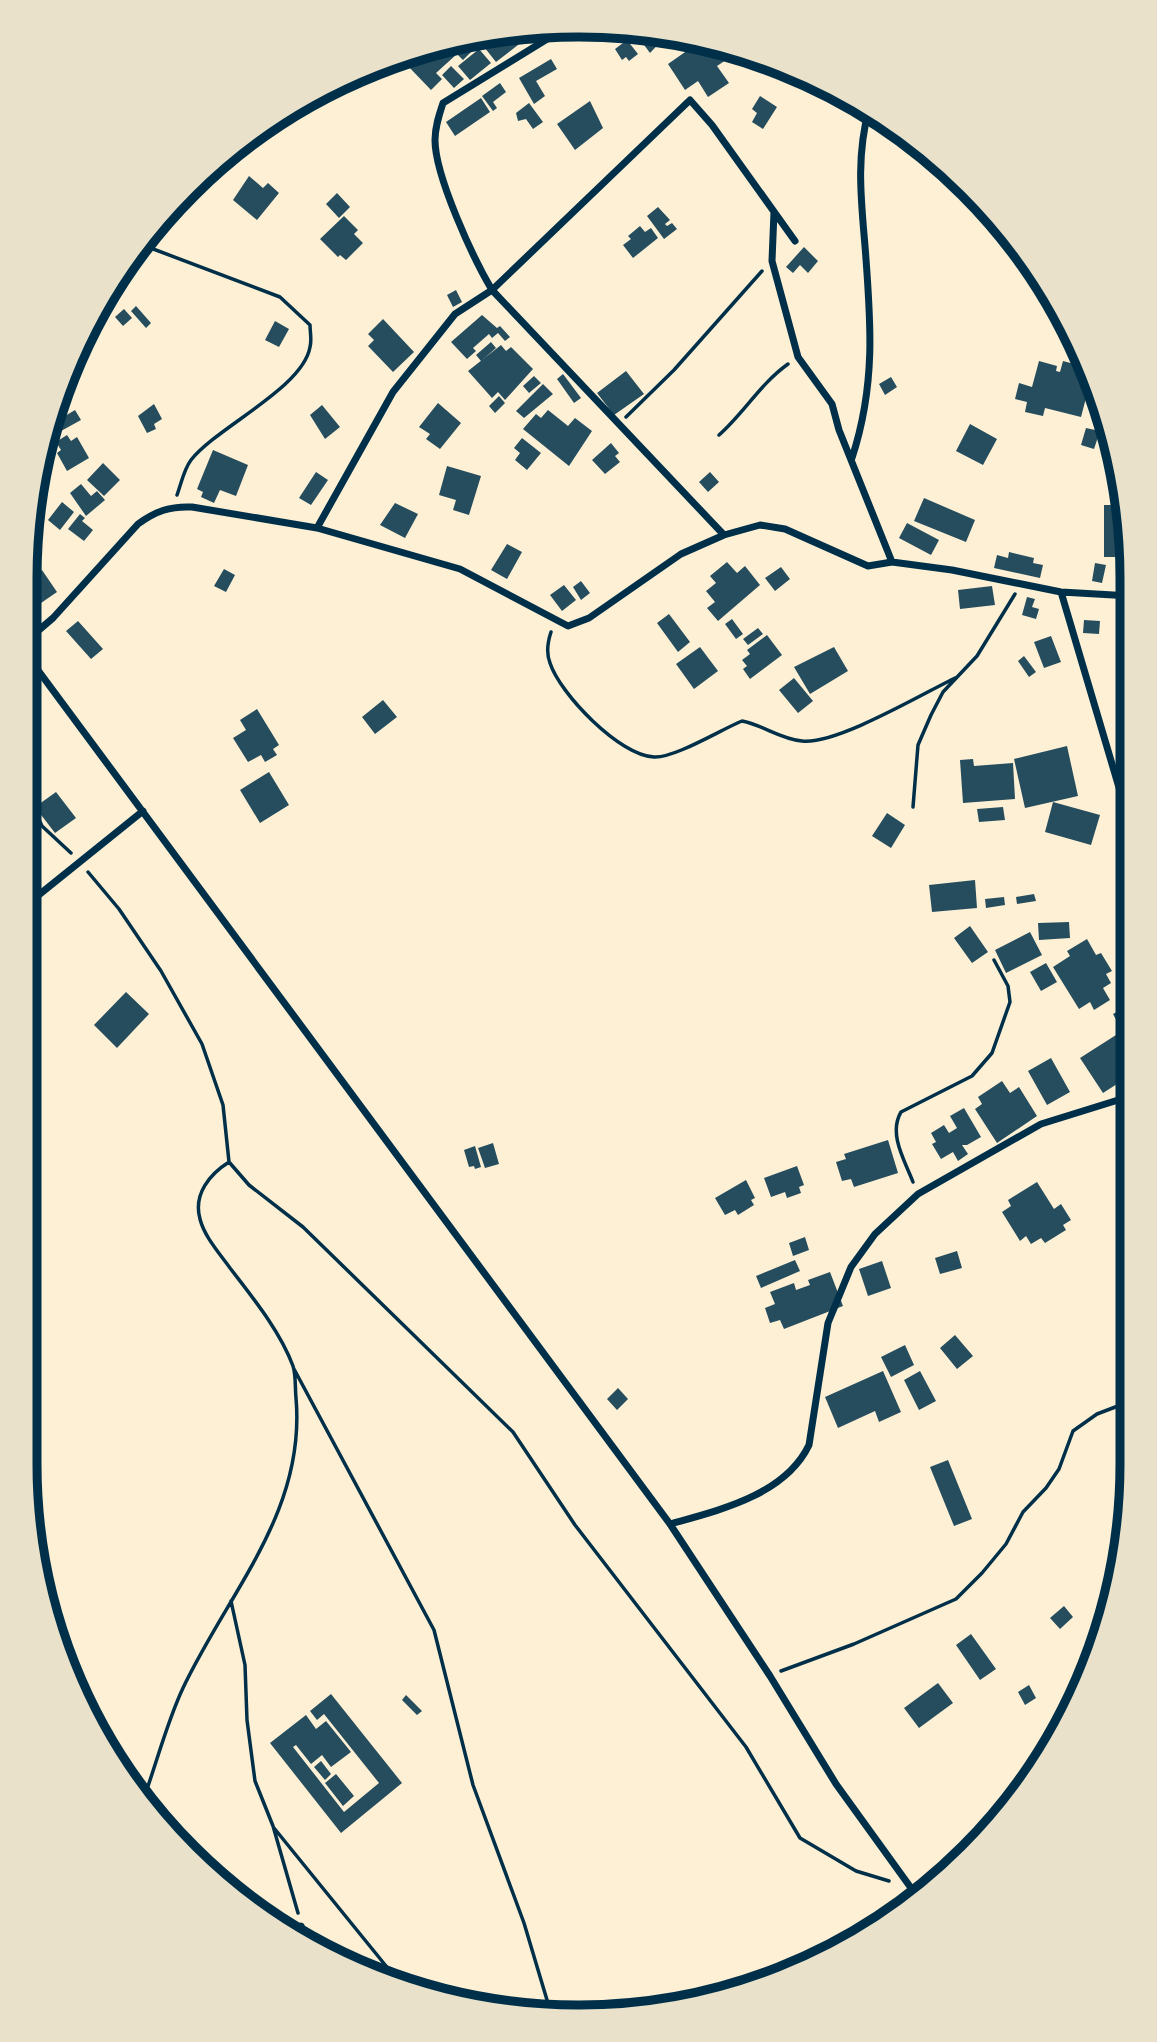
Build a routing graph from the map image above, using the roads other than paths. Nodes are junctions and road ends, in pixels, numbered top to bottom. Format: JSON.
{"nodes":[{"id":1,"x":548,"y":38,"type":"edge"},
{"id":2,"x":867,"y":121,"type":"edge"},
{"id":3,"x":774,"y":212,"type":"junction"},
{"id":4,"x":795,"y":241,"type":"dead end"},
{"id":5,"x":492,"y":290,"type":"junction"},
{"id":6,"x":852,"y":458,"type":"junction"},
{"id":7,"x":317,"y":528,"type":"junction"},
{"id":8,"x":724,"y":535,"type":"junction"},
{"id":9,"x":892,"y":562,"type":"junction"},
{"id":10,"x":1061,"y":592,"type":"junction"},
{"id":11,"x":1120,"y":595,"type":"edge"},
{"id":12,"x":37,"y":632,"type":"edge"},
{"id":13,"x":37,"y":669,"type":"edge"},
{"id":14,"x":1120,"y":791,"type":"edge"},
{"id":15,"x":143,"y":811,"type":"junction"},
{"id":16,"x":37,"y":897,"type":"edge"},
{"id":17,"x":1120,"y":1100,"type":"edge"},
{"id":18,"x":670,"y":1524,"type":"junction"},
{"id":19,"x":913,"y":1889,"type":"edge"}],
"edges":[{"from":1,"to":5,"type":"street"},
{"from":2,"to":6,"type":"street"},
{"from":3,"to":4,"type":"street"},
{"from":3,"to":5,"type":"street"},
{"from":3,"to":6,"type":"street"},
{"from":5,"to":7,"type":"street"},
{"from":5,"to":8,"type":"street"},
{"from":6,"to":9,"type":"street"},
{"from":7,"to":8,"type":"street"},
{"from":7,"to":12,"type":"street"},
{"from":8,"to":9,"type":"street"},
{"from":9,"to":10,"type":"street"},
{"from":10,"to":11,"type":"street"},
{"from":10,"to":14,"type":"street"},
{"from":13,"to":15,"type":"street"},
{"from":15,"to":16,"type":"street"},
{"from":15,"to":18,"type":"street"},
{"from":17,"to":18,"type":"street"},
{"from":18,"to":19,"type":"street"}]}
